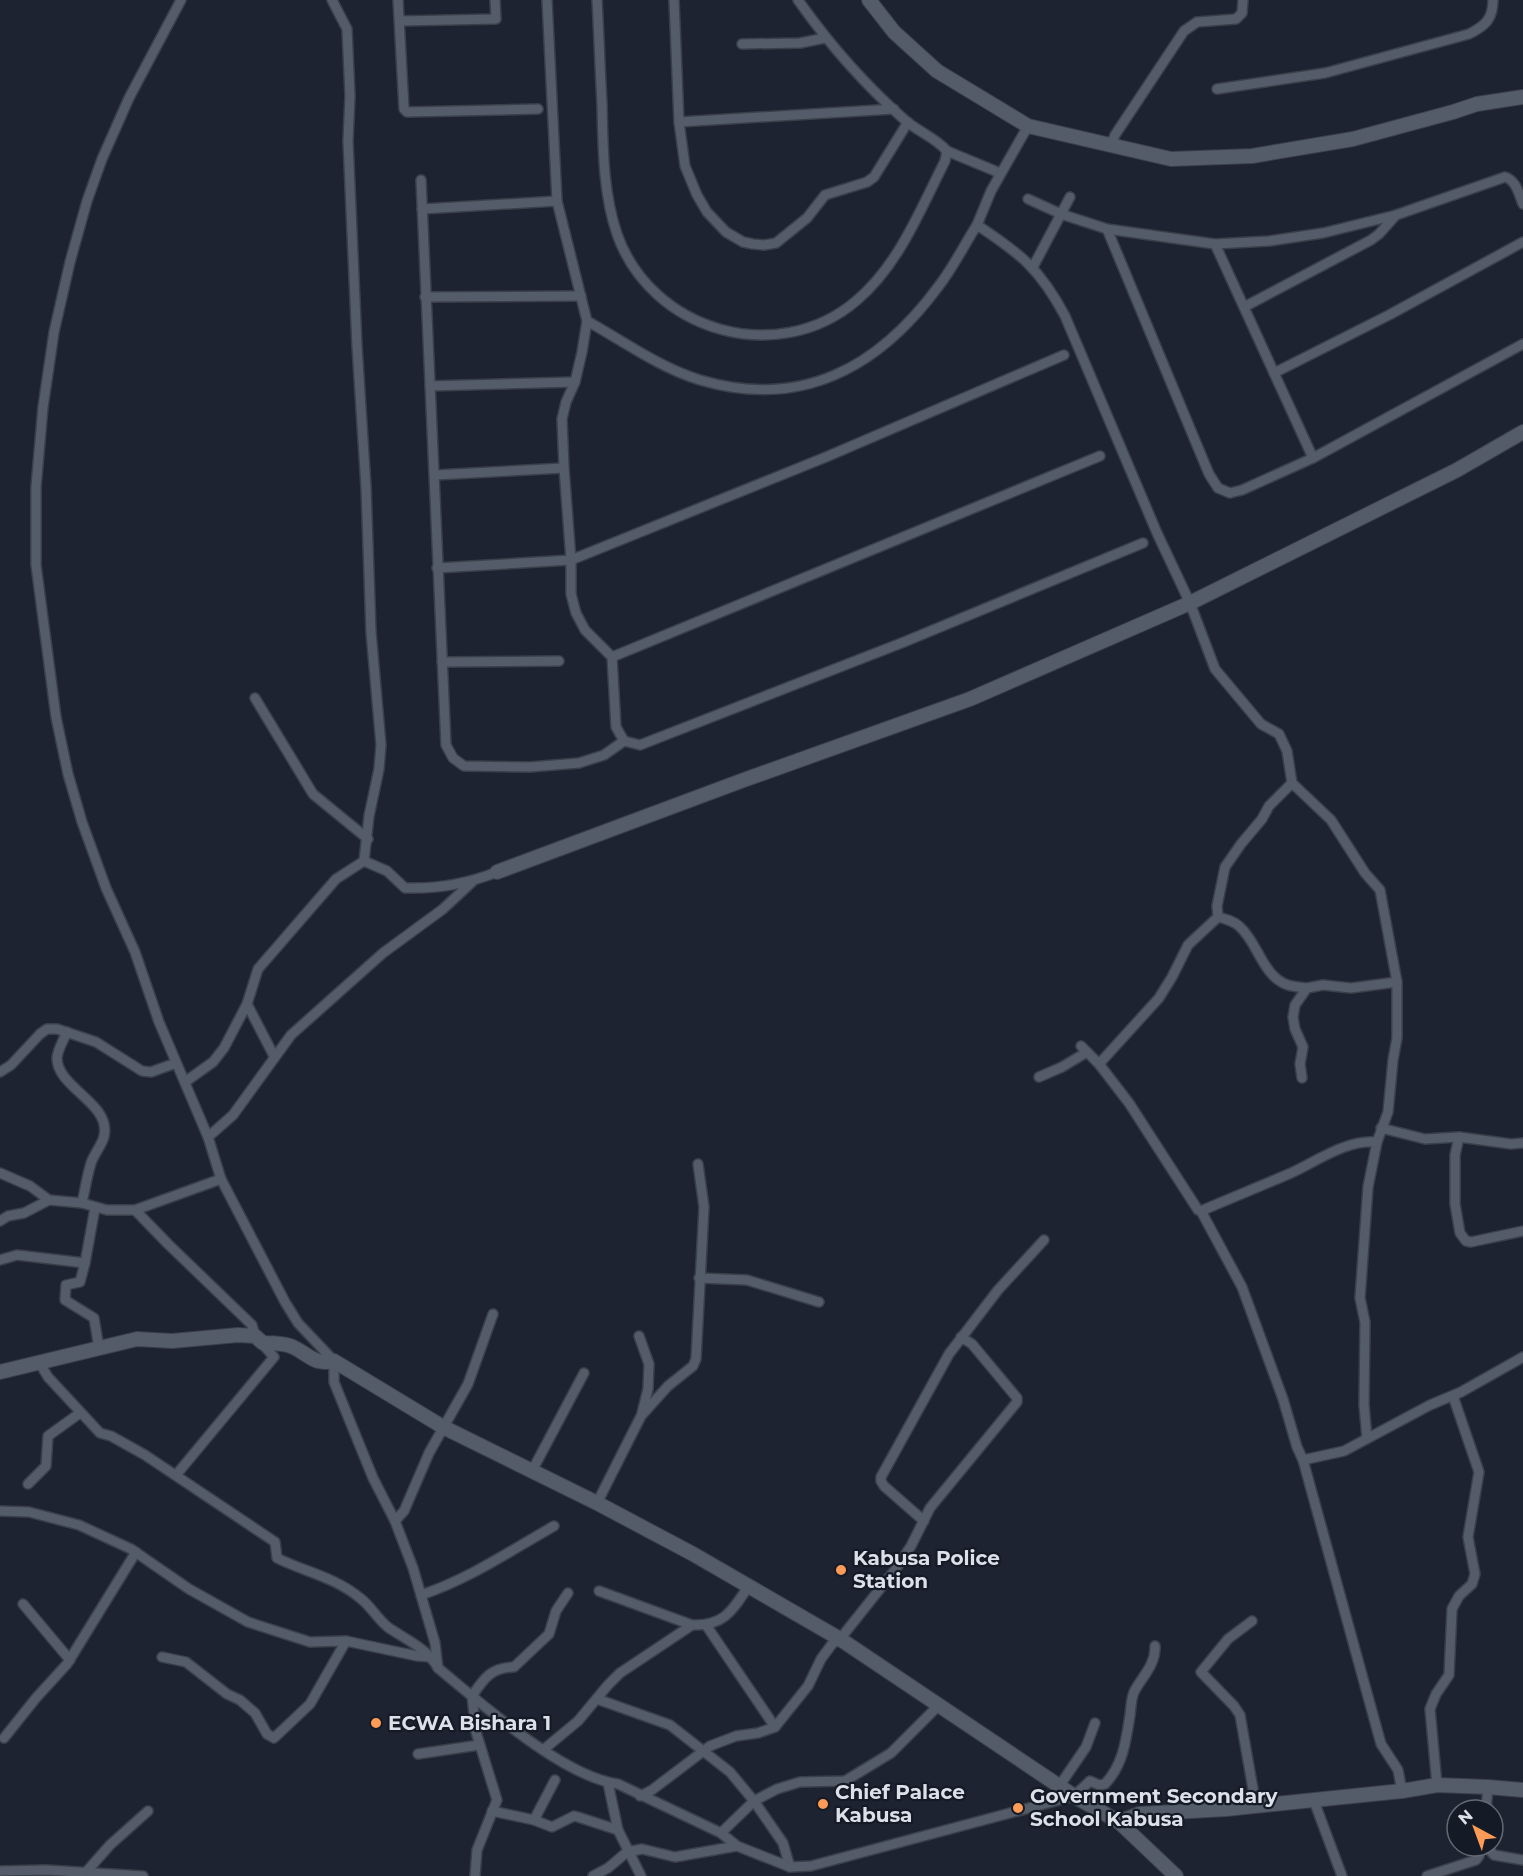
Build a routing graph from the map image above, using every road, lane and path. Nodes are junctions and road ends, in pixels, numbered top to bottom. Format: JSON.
{"nodes":[{"id":1,"x":181,"y":0,"type":"edge"},
{"id":2,"x":332,"y":0,"type":"edge"},
{"id":3,"x":398,"y":0,"type":"edge"},
{"id":4,"x":495,"y":0,"type":"edge"},
{"id":5,"x":547,"y":0,"type":"edge"},
{"id":6,"x":597,"y":0,"type":"edge"},
{"id":7,"x":674,"y":0,"type":"edge"},
{"id":8,"x":798,"y":0,"type":"edge"},
{"id":9,"x":869,"y":0,"type":"edge"},
{"id":10,"x":1243,"y":0,"type":"edge"},
{"id":11,"x":1492,"y":0,"type":"edge"},
{"id":12,"x":400,"y":21,"type":"junction"},
{"id":13,"x":825,"y":38,"type":"junction"},
{"id":14,"x":742,"y":44,"type":"dead end"},
{"id":15,"x":1216,"y":89,"type":"dead end"},
{"id":16,"x":1523,"y":97,"type":"edge"},
{"id":17,"x":538,"y":109,"type":"dead end"},
{"id":18,"x":894,"y":109,"type":"junction"},
{"id":19,"x":679,"y":122,"type":"junction"},
{"id":20,"x":908,"y":122,"type":"junction"},
{"id":21,"x":1028,"y":126,"type":"junction"},
{"id":22,"x":1111,"y":146,"type":"junction"},
{"id":23,"x":947,"y":151,"type":"junction"},
{"id":24,"x":1000,"y":173,"type":"junction"},
{"id":25,"x":421,"y":180,"type":"dead end"},
{"id":26,"x":1070,"y":197,"type":"dead end"},
{"id":27,"x":1028,"y":199,"type":"dead end"},
{"id":28,"x":557,"y":201,"type":"junction"},
{"id":29,"x":1523,"y":204,"type":"edge"},
{"id":30,"x":422,"y":209,"type":"junction"},
{"id":31,"x":1061,"y":214,"type":"junction"},
{"id":32,"x":1396,"y":215,"type":"junction"},
{"id":33,"x":976,"y":225,"type":"junction"},
{"id":34,"x":1107,"y":229,"type":"junction"},
{"id":35,"x":1523,"y":242,"type":"edge"},
{"id":36,"x":1215,"y":244,"type":"junction"},
{"id":37,"x":1033,"y":267,"type":"junction"},
{"id":38,"x":581,"y":296,"type":"junction"},
{"id":39,"x":425,"y":297,"type":"junction"},
{"id":40,"x":1244,"y":308,"type":"junction"},
{"id":41,"x":587,"y":321,"type":"junction"},
{"id":42,"x":1523,"y":344,"type":"edge"},
{"id":43,"x":1064,"y":355,"type":"dead end"},
{"id":44,"x":1274,"y":373,"type":"junction"},
{"id":45,"x":575,"y":382,"type":"junction"},
{"id":46,"x":430,"y":386,"type":"junction"},
{"id":47,"x":1523,"y":432,"type":"edge"},
{"id":48,"x":1100,"y":456,"type":"dead end"},
{"id":49,"x":1313,"y":458,"type":"junction"},
{"id":50,"x":564,"y":468,"type":"junction"},
{"id":51,"x":435,"y":476,"type":"junction"},
{"id":52,"x":1143,"y":543,"type":"dead end"},
{"id":53,"x":571,"y":560,"type":"junction"},
{"id":54,"x":437,"y":568,"type":"junction"},
{"id":55,"x":1190,"y":603,"type":"junction"},
{"id":56,"x":612,"y":657,"type":"junction"},
{"id":57,"x":559,"y":661,"type":"dead end"},
{"id":58,"x":442,"y":662,"type":"junction"},
{"id":59,"x":255,"y":698,"type":"dead end"},
{"id":60,"x":624,"y":741,"type":"junction"},
{"id":61,"x":1292,"y":783,"type":"junction"},
{"id":62,"x":368,"y":839,"type":"junction"},
{"id":63,"x":364,"y":861,"type":"junction"},
{"id":64,"x":497,"y":872,"type":"joint"},
{"id":65,"x":472,"y":881,"type":"junction"},
{"id":66,"x":1218,"y":917,"type":"junction"},
{"id":67,"x":1397,"y":982,"type":"junction"},
{"id":68,"x":1307,"y":988,"type":"junction"},
{"id":69,"x":247,"y":1004,"type":"junction"},
{"id":70,"x":67,"y":1032,"type":"junction"},
{"id":71,"x":274,"y":1056,"type":"junction"},
{"id":72,"x":176,"y":1063,"type":"junction"},
{"id":73,"x":1099,"y":1064,"type":"junction"},
{"id":74,"x":0,"y":1072,"type":"edge"},
{"id":75,"x":1039,"y":1077,"type":"dead end"},
{"id":76,"x":1302,"y":1078,"type":"dead end"},
{"id":77,"x":185,"y":1082,"type":"junction"},
{"id":78,"x":1381,"y":1128,"type":"junction"},
{"id":79,"x":208,"y":1137,"type":"junction"},
{"id":80,"x":1460,"y":1137,"type":"junction"},
{"id":81,"x":1377,"y":1142,"type":"junction"},
{"id":82,"x":1523,"y":1143,"type":"edge"},
{"id":83,"x":698,"y":1164,"type":"dead end"},
{"id":84,"x":0,"y":1173,"type":"edge"},
{"id":85,"x":221,"y":1179,"type":"junction"},
{"id":86,"x":49,"y":1200,"type":"junction"},
{"id":87,"x":82,"y":1203,"type":"junction"},
{"id":88,"x":95,"y":1208,"type":"junction"},
{"id":89,"x":135,"y":1210,"type":"junction"},
{"id":90,"x":1201,"y":1211,"type":"junction"},
{"id":91,"x":0,"y":1221,"type":"edge"},
{"id":92,"x":1523,"y":1231,"type":"edge"},
{"id":93,"x":1044,"y":1240,"type":"dead end"},
{"id":94,"x":0,"y":1260,"type":"edge"},
{"id":95,"x":85,"y":1263,"type":"junction"},
{"id":96,"x":699,"y":1278,"type":"junction"},
{"id":97,"x":819,"y":1302,"type":"dead end"},
{"id":98,"x":493,"y":1314,"type":"dead end"},
{"id":99,"x":255,"y":1336,"type":"junction"},
{"id":100,"x":639,"y":1336,"type":"dead end"},
{"id":101,"x":962,"y":1336,"type":"junction"},
{"id":102,"x":99,"y":1348,"type":"junction"},
{"id":103,"x":1523,"y":1357,"type":"edge"},
{"id":104,"x":40,"y":1361,"type":"junction"},
{"id":105,"x":334,"y":1361,"type":"junction"},
{"id":106,"x":1,"y":1369,"type":"edge"},
{"id":107,"x":584,"y":1373,"type":"dead end"},
{"id":108,"x":1453,"y":1396,"type":"junction"},
{"id":109,"x":80,"y":1413,"type":"junction"},
{"id":110,"x":641,"y":1416,"type":"junction"},
{"id":111,"x":443,"y":1427,"type":"junction"},
{"id":112,"x":1367,"y":1438,"type":"junction"},
{"id":113,"x":1303,"y":1460,"type":"junction"},
{"id":114,"x":532,"y":1471,"type":"junction"},
{"id":115,"x":176,"y":1475,"type":"junction"},
{"id":116,"x":28,"y":1484,"type":"dead end"},
{"id":117,"x":597,"y":1503,"type":"junction"},
{"id":118,"x":1,"y":1513,"type":"edge"},
{"id":119,"x":395,"y":1521,"type":"junction"},
{"id":120,"x":924,"y":1521,"type":"junction"},
{"id":121,"x":554,"y":1526,"type":"dead end"},
{"id":122,"x":136,"y":1552,"type":"junction"},
{"id":123,"x":748,"y":1587,"type":"junction"},
{"id":124,"x":599,"y":1591,"type":"dead end"},
{"id":125,"x":568,"y":1593,"type":"dead end"},
{"id":126,"x":421,"y":1595,"type":"junction"},
{"id":127,"x":23,"y":1604,"type":"dead end"},
{"id":128,"x":1252,"y":1622,"type":"dead end"},
{"id":129,"x":692,"y":1625,"type":"junction"},
{"id":130,"x":706,"y":1625,"type":"junction"},
{"id":131,"x":840,"y":1639,"type":"junction"},
{"id":132,"x":346,"y":1641,"type":"junction"},
{"id":133,"x":435,"y":1643,"type":"junction"},
{"id":134,"x":1155,"y":1646,"type":"dead end"},
{"id":135,"x":429,"y":1655,"type":"junction"},
{"id":136,"x":162,"y":1657,"type":"dead end"},
{"id":137,"x":70,"y":1660,"type":"junction"},
{"id":138,"x":438,"y":1668,"type":"junction"},
{"id":139,"x":472,"y":1695,"type":"junction"},
{"id":140,"x":597,"y":1699,"type":"junction"},
{"id":141,"x":938,"y":1706,"type":"junction"},
{"id":142,"x":1095,"y":1723,"type":"dead end"},
{"id":143,"x":775,"y":1726,"type":"junction"},
{"id":144,"x":4,"y":1738,"type":"dead end"},
{"id":145,"x":479,"y":1745,"type":"junction"},
{"id":146,"x":543,"y":1750,"type":"junction"},
{"id":147,"x":705,"y":1751,"type":"junction"},
{"id":148,"x":418,"y":1754,"type":"dead end"},
{"id":149,"x":555,"y":1780,"type":"dead end"},
{"id":150,"x":608,"y":1783,"type":"junction"},
{"id":151,"x":1060,"y":1785,"type":"junction"},
{"id":152,"x":1437,"y":1785,"type":"junction"},
{"id":153,"x":1488,"y":1787,"type":"junction"},
{"id":154,"x":1523,"y":1790,"type":"edge"},
{"id":155,"x":1402,"y":1791,"type":"junction"},
{"id":156,"x":640,"y":1796,"type":"junction"},
{"id":157,"x":1074,"y":1796,"type":"junction"},
{"id":158,"x":1487,"y":1798,"type":"edge"},
{"id":159,"x":754,"y":1801,"type":"junction"},
{"id":160,"x":1314,"y":1801,"type":"junction"},
{"id":161,"x":1256,"y":1806,"type":"junction"},
{"id":162,"x":148,"y":1811,"type":"dead end"},
{"id":163,"x":492,"y":1811,"type":"junction"},
{"id":164,"x":534,"y":1820,"type":"junction"},
{"id":165,"x":1119,"y":1822,"type":"junction"},
{"id":166,"x":618,"y":1830,"type":"junction"},
{"id":167,"x":721,"y":1833,"type":"junction"},
{"id":168,"x":737,"y":1846,"type":"junction"},
{"id":169,"x":627,"y":1852,"type":"junction"},
{"id":170,"x":1505,"y":1857,"type":"edge"},
{"id":171,"x":1478,"y":1858,"type":"edge"},
{"id":172,"x":1523,"y":1860,"type":"edge"},
{"id":173,"x":812,"y":1866,"type":"junction"},
{"id":174,"x":790,"y":1867,"type":"junction"},
{"id":175,"x":0,"y":1871,"type":"edge"},
{"id":176,"x":87,"y":1871,"type":"junction"},
{"id":177,"x":143,"y":1876,"type":"edge"},
{"id":178,"x":476,"y":1876,"type":"edge"},
{"id":179,"x":593,"y":1876,"type":"edge"},
{"id":180,"x":641,"y":1876,"type":"edge"},
{"id":181,"x":807,"y":1876,"type":"edge"},
{"id":182,"x":1176,"y":1876,"type":"edge"},
{"id":183,"x":1342,"y":1876,"type":"edge"},
{"id":184,"x":1427,"y":1876,"type":"edge"}],
"edges":[{"from":1,"to":72,"type":"street"},
{"from":2,"to":62,"type":"street"},
{"from":3,"to":12,"type":"street"},
{"from":4,"to":12,"type":"street"},
{"from":5,"to":28,"type":"street"},
{"from":6,"to":23,"type":"street"},
{"from":7,"to":19,"type":"street"},
{"from":8,"to":13,"type":"street"},
{"from":9,"to":21,"type":"street"},
{"from":10,"to":22,"type":"street"},
{"from":11,"to":15,"type":"street"},
{"from":12,"to":17,"type":"street"},
{"from":13,"to":14,"type":"street"},
{"from":13,"to":18,"type":"street"},
{"from":16,"to":22,"type":"street"},
{"from":18,"to":19,"type":"street"},
{"from":18,"to":20,"type":"street"},
{"from":19,"to":20,"type":"street"},
{"from":20,"to":23,"type":"street"},
{"from":21,"to":22,"type":"street"},
{"from":21,"to":24,"type":"street"},
{"from":23,"to":24,"type":"street"},
{"from":24,"to":33,"type":"street"},
{"from":25,"to":30,"type":"street"},
{"from":26,"to":31,"type":"street"},
{"from":27,"to":31,"type":"street"},
{"from":28,"to":30,"type":"street"},
{"from":28,"to":38,"type":"street"},
{"from":29,"to":32,"type":"street"},
{"from":30,"to":39,"type":"street"},
{"from":31,"to":34,"type":"street"},
{"from":31,"to":37,"type":"street"},
{"from":32,"to":36,"type":"street"},
{"from":32,"to":40,"type":"street"},
{"from":33,"to":37,"type":"street"},
{"from":33,"to":41,"type":"street"},
{"from":34,"to":36,"type":"street"},
{"from":34,"to":49,"type":"street"},
{"from":35,"to":44,"type":"street"},
{"from":36,"to":40,"type":"street"},
{"from":37,"to":55,"type":"street"},
{"from":38,"to":39,"type":"street"},
{"from":38,"to":41,"type":"street"},
{"from":39,"to":46,"type":"street"},
{"from":40,"to":44,"type":"street"},
{"from":41,"to":45,"type":"street"},
{"from":42,"to":49,"type":"street"},
{"from":43,"to":53,"type":"street"},
{"from":44,"to":49,"type":"street"},
{"from":45,"to":46,"type":"street"},
{"from":45,"to":50,"type":"street"},
{"from":46,"to":51,"type":"street"},
{"from":47,"to":55,"type":"street"},
{"from":48,"to":56,"type":"street"},
{"from":50,"to":51,"type":"street"},
{"from":50,"to":53,"type":"street"},
{"from":51,"to":54,"type":"street"},
{"from":52,"to":60,"type":"street"},
{"from":53,"to":54,"type":"street"},
{"from":53,"to":56,"type":"street"},
{"from":54,"to":58,"type":"street"},
{"from":55,"to":61,"type":"street"},
{"from":55,"to":64,"type":"street"},
{"from":56,"to":60,"type":"street"},
{"from":57,"to":58,"type":"street"},
{"from":58,"to":60,"type":"street"},
{"from":59,"to":62,"type":"street"},
{"from":61,"to":66,"type":"street"},
{"from":61,"to":67,"type":"street"},
{"from":62,"to":63,"type":"street"},
{"from":63,"to":65,"type":"street"},
{"from":63,"to":69,"type":"street"},
{"from":64,"to":65,"type":"street"},
{"from":65,"to":71,"type":"street"},
{"from":66,"to":68,"type":"street"},
{"from":66,"to":73,"type":"street"},
{"from":67,"to":68,"type":"street"},
{"from":67,"to":78,"type":"street"},
{"from":68,"to":76,"type":"street"},
{"from":69,"to":71,"type":"street"},
{"from":69,"to":77,"type":"street"},
{"from":70,"to":72,"type":"street"},
{"from":70,"to":74,"type":"street"},
{"from":70,"to":87,"type":"street"},
{"from":71,"to":79,"type":"street"},
{"from":72,"to":77,"type":"street"},
{"from":73,"to":75,"type":"street"},
{"from":73,"to":90,"type":"street"},
{"from":77,"to":79,"type":"street"},
{"from":78,"to":80,"type":"street"},
{"from":78,"to":81,"type":"street"},
{"from":79,"to":85,"type":"street"},
{"from":80,"to":82,"type":"street"},
{"from":80,"to":92,"type":"street"},
{"from":81,"to":90,"type":"street"},
{"from":81,"to":112,"type":"street"},
{"from":83,"to":96,"type":"street"},
{"from":84,"to":86,"type":"street"},
{"from":85,"to":89,"type":"street"},
{"from":85,"to":105,"type":"street"},
{"from":86,"to":87,"type":"street"},
{"from":86,"to":91,"type":"street"},
{"from":87,"to":88,"type":"street"},
{"from":88,"to":89,"type":"street"},
{"from":88,"to":95,"type":"street"},
{"from":89,"to":99,"type":"street"},
{"from":90,"to":113,"type":"street"},
{"from":93,"to":101,"type":"street"},
{"from":94,"to":95,"type":"street"},
{"from":95,"to":102,"type":"street"},
{"from":96,"to":97,"type":"street"},
{"from":96,"to":110,"type":"street"},
{"from":98,"to":111,"type":"street"},
{"from":99,"to":102,"type":"street"},
{"from":99,"to":105,"type":"street"},
{"from":99,"to":115,"type":"street"},
{"from":100,"to":110,"type":"street"},
{"from":101,"to":120,"type":"street"},
{"from":101,"to":120,"type":"street"},
{"from":102,"to":104,"type":"street"},
{"from":103,"to":108,"type":"street"},
{"from":104,"to":106,"type":"street"},
{"from":104,"to":109,"type":"street"},
{"from":105,"to":111,"type":"street"},
{"from":105,"to":119,"type":"street"},
{"from":107,"to":114,"type":"street"},
{"from":108,"to":112,"type":"street"},
{"from":108,"to":152,"type":"street"},
{"from":109,"to":115,"type":"street"},
{"from":109,"to":116,"type":"street"},
{"from":110,"to":117,"type":"street"},
{"from":111,"to":114,"type":"street"},
{"from":111,"to":119,"type":"street"},
{"from":112,"to":113,"type":"street"},
{"from":113,"to":155,"type":"street"},
{"from":114,"to":117,"type":"street"},
{"from":115,"to":135,"type":"street"},
{"from":117,"to":123,"type":"street"},
{"from":118,"to":122,"type":"street"},
{"from":119,"to":126,"type":"street"},
{"from":120,"to":131,"type":"street"},
{"from":121,"to":126,"type":"street"},
{"from":122,"to":132,"type":"street"},
{"from":122,"to":137,"type":"street"},
{"from":123,"to":130,"type":"street"},
{"from":123,"to":131,"type":"street"},
{"from":124,"to":129,"type":"street"},
{"from":125,"to":139,"type":"street"},
{"from":126,"to":133,"type":"street"},
{"from":127,"to":137,"type":"street"},
{"from":128,"to":161,"type":"street"},
{"from":129,"to":130,"type":"street"},
{"from":129,"to":140,"type":"street"},
{"from":130,"to":143,"type":"street"},
{"from":131,"to":141,"type":"street"},
{"from":131,"to":143,"type":"street"},
{"from":132,"to":135,"type":"street"},
{"from":132,"to":136,"type":"street"},
{"from":133,"to":135,"type":"street"},
{"from":133,"to":138,"type":"street"},
{"from":134,"to":157,"type":"street"},
{"from":135,"to":138,"type":"street"},
{"from":137,"to":144,"type":"street"},
{"from":138,"to":139,"type":"street"},
{"from":139,"to":145,"type":"street"},
{"from":139,"to":146,"type":"street"},
{"from":140,"to":146,"type":"street"},
{"from":140,"to":147,"type":"street"},
{"from":141,"to":151,"type":"street"},
{"from":141,"to":159,"type":"street"},
{"from":142,"to":151,"type":"street"},
{"from":143,"to":147,"type":"street"},
{"from":145,"to":148,"type":"street"},
{"from":145,"to":163,"type":"street"},
{"from":146,"to":150,"type":"street"},
{"from":147,"to":156,"type":"street"},
{"from":147,"to":159,"type":"street"},
{"from":149,"to":164,"type":"street"},
{"from":150,"to":156,"type":"street"},
{"from":150,"to":166,"type":"street"},
{"from":151,"to":157,"type":"street"},
{"from":152,"to":153,"type":"street"},
{"from":152,"to":155,"type":"street"},
{"from":153,"to":154,"type":"street"},
{"from":153,"to":158,"type":"street"},
{"from":155,"to":160,"type":"street"},
{"from":156,"to":167,"type":"street"},
{"from":157,"to":165,"type":"street"},
{"from":157,"to":173,"type":"street"},
{"from":159,"to":167,"type":"street"},
{"from":159,"to":174,"type":"street"},
{"from":160,"to":161,"type":"street"},
{"from":160,"to":183,"type":"street"},
{"from":161,"to":165,"type":"street"},
{"from":162,"to":176,"type":"street"},
{"from":163,"to":164,"type":"street"},
{"from":163,"to":178,"type":"street"},
{"from":164,"to":166,"type":"street"},
{"from":165,"to":182,"type":"street"},
{"from":166,"to":169,"type":"street"},
{"from":167,"to":168,"type":"street"},
{"from":168,"to":169,"type":"street"},
{"from":168,"to":174,"type":"street"},
{"from":169,"to":179,"type":"street"},
{"from":169,"to":180,"type":"street"},
{"from":170,"to":172,"type":"street"},
{"from":171,"to":184,"type":"street"},
{"from":173,"to":174,"type":"street"},
{"from":173,"to":181,"type":"street"},
{"from":175,"to":176,"type":"street"},
{"from":176,"to":177,"type":"street"}]}
